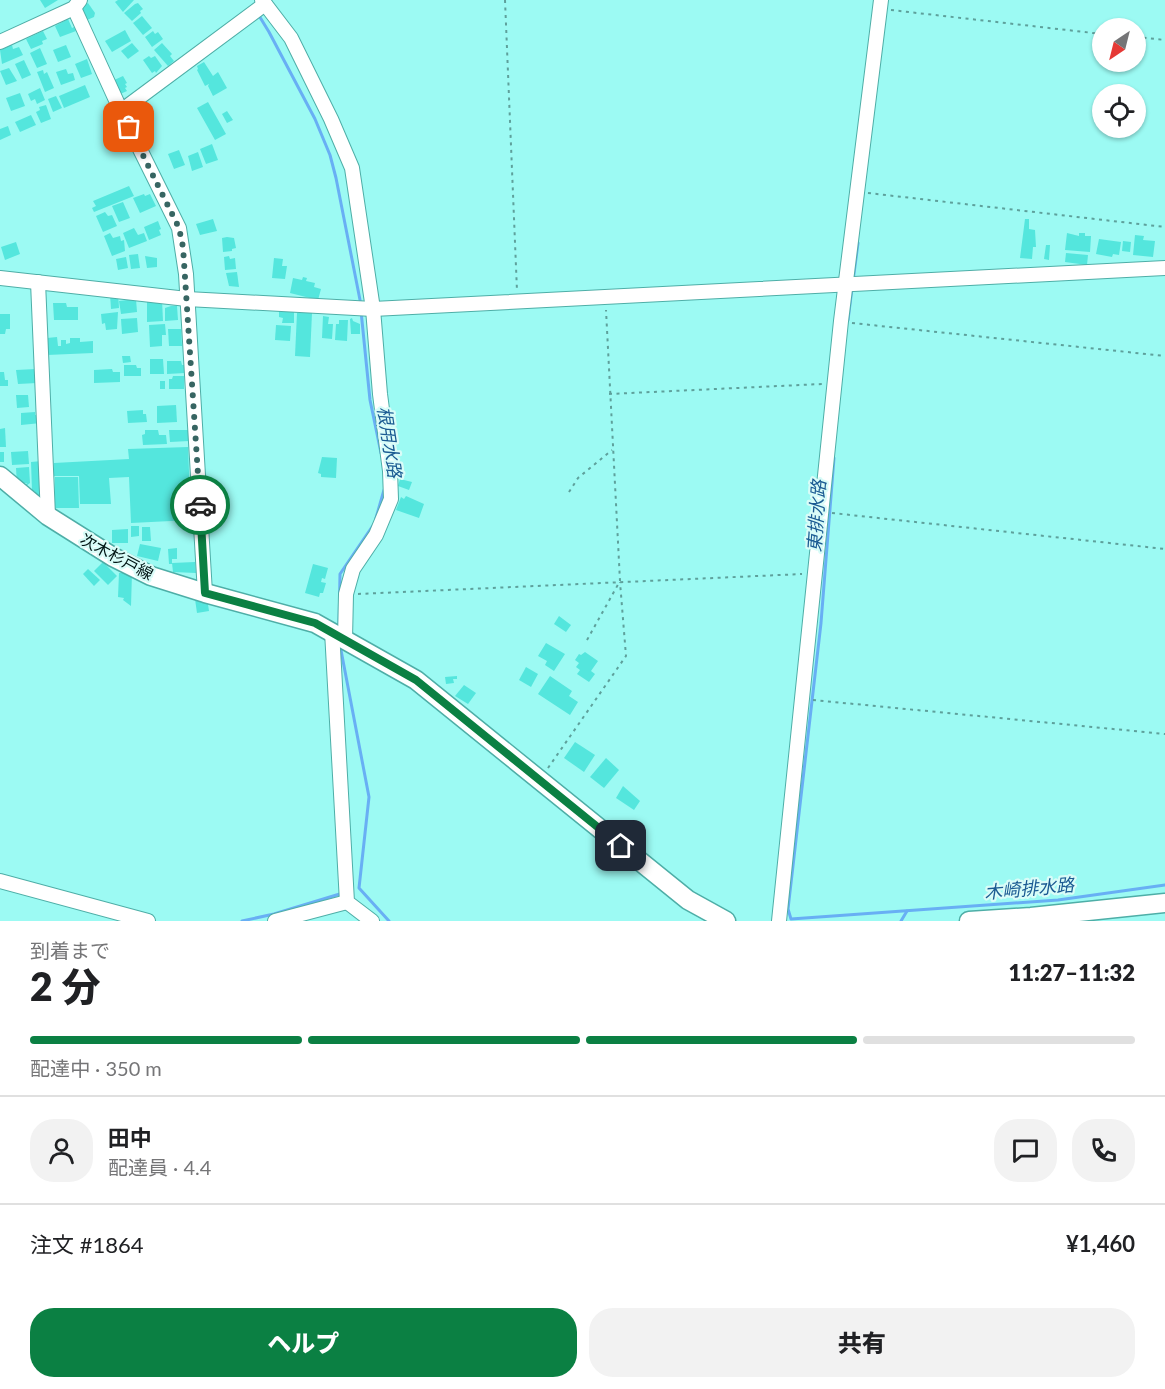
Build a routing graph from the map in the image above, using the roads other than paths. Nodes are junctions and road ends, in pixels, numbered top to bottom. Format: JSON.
{"nodes":[{"id":1,"x":263,"y":2,"type":"edge"},
{"id":2,"x":77,"y":4,"type":"edge"},
{"id":3,"x":880,"y":5,"type":"edge"},
{"id":4,"x":0,"y":42,"type":"edge"},
{"id":5,"x":121,"y":111,"type":"junction"},
{"id":6,"x":1165,"y":268,"type":"edge"},
{"id":7,"x":0,"y":278,"type":"edge"},
{"id":8,"x":38,"y":282,"type":"junction"},
{"id":9,"x":845,"y":283,"type":"junction"},
{"id":10,"x":187,"y":299,"type":"junction"},
{"id":11,"x":374,"y":309,"type":"junction"},
{"id":12,"x":0,"y":476,"type":"edge"},
{"id":13,"x":48,"y":516,"type":"junction"},
{"id":14,"x":205,"y":593,"type":"junction"},
{"id":15,"x":339,"y":635,"type":"junction"},
{"id":16,"x":0,"y":881,"type":"edge"},
{"id":17,"x":347,"y":902,"type":"junction"},
{"id":18,"x":1165,"y":903,"type":"edge"},
{"id":19,"x":1129,"y":914,"type":"edge"},
{"id":20,"x":297,"y":919,"type":"edge"},
{"id":21,"x":148,"y":921,"type":"edge"},
{"id":22,"x":275,"y":921,"type":"edge"},
{"id":23,"x":372,"y":921,"type":"edge"},
{"id":24,"x":726,"y":921,"type":"edge"},
{"id":25,"x":779,"y":921,"type":"edge"},
{"id":26,"x":969,"y":921,"type":"edge"}],
"edges":[{"from":1,"to":5,"type":"street"},
{"from":1,"to":11,"type":"street"},
{"from":2,"to":4,"type":"street"},
{"from":2,"to":5,"type":"street"},
{"from":3,"to":9,"type":"street"},
{"from":5,"to":10,"type":"street"},
{"from":6,"to":9,"type":"street"},
{"from":7,"to":8,"type":"street"},
{"from":8,"to":10,"type":"street"},
{"from":8,"to":13,"type":"street"},
{"from":9,"to":11,"type":"street"},
{"from":9,"to":25,"type":"street"},
{"from":10,"to":11,"type":"street"},
{"from":10,"to":14,"type":"street"},
{"from":11,"to":15,"type":"street"},
{"from":12,"to":13,"type":"main road","name":"次木杉戸線"},
{"from":13,"to":14,"type":"main road","name":"次木杉戸線"},
{"from":14,"to":15,"type":"main road","name":"次木杉戸線"},
{"from":15,"to":17,"type":"street"},
{"from":15,"to":24,"type":"main road","name":"次木杉戸線"},
{"from":16,"to":21,"type":"street"},
{"from":17,"to":20,"type":"street"},
{"from":17,"to":23,"type":"street"},
{"from":18,"to":19,"type":"main road"},
{"from":19,"to":26,"type":"main road"},
{"from":20,"to":22,"type":"street"}]}
